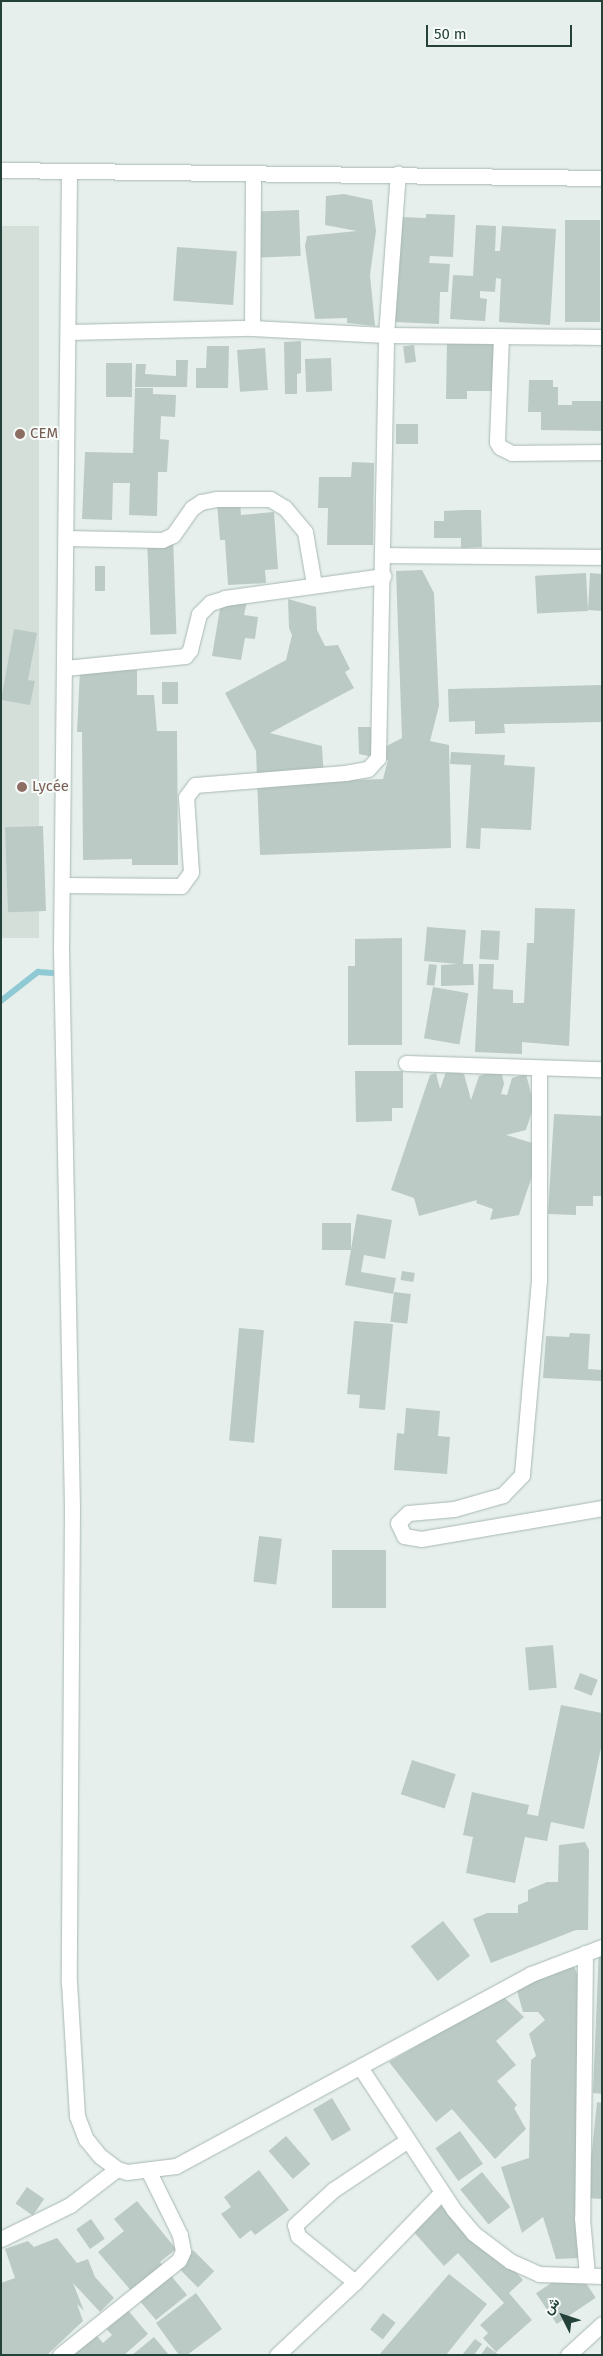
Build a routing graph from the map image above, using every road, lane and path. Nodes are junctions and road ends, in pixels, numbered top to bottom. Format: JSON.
{"nodes":[{"id":1,"x":1,"y":170,"type":"edge"},
{"id":2,"x":68,"y":172,"type":"junction"},
{"id":3,"x":253,"y":174,"type":"junction"},
{"id":4,"x":398,"y":174,"type":"junction"},
{"id":5,"x":602,"y":178,"type":"edge"},
{"id":6,"x":252,"y":328,"type":"junction"},
{"id":7,"x":69,"y":332,"type":"junction"},
{"id":8,"x":386,"y":335,"type":"junction"},
{"id":9,"x":501,"y":336,"type":"junction"},
{"id":10,"x":602,"y":337,"type":"edge"},
{"id":11,"x":602,"y":452,"type":"edge"},
{"id":12,"x":66,"y":538,"type":"junction"},
{"id":13,"x":383,"y":555,"type":"junction"},
{"id":14,"x":602,"y":557,"type":"edge"},
{"id":15,"x":383,"y":576,"type":"junction"},
{"id":16,"x":314,"y":584,"type":"junction"},
{"id":17,"x":65,"y":668,"type":"junction"},
{"id":18,"x":62,"y":885,"type":"junction"},
{"id":19,"x":406,"y":1063,"type":"dead end"},
{"id":20,"x":539,"y":1068,"type":"junction"},
{"id":21,"x":602,"y":1069,"type":"edge"},
{"id":22,"x":602,"y":1508,"type":"edge"},
{"id":23,"x":602,"y":1947,"type":"edge"},
{"id":24,"x":585,"y":1953,"type":"junction"},
{"id":25,"x":360,"y":2067,"type":"junction"},
{"id":26,"x":408,"y":2140,"type":"junction"},
{"id":27,"x":117,"y":2169,"type":"junction"},
{"id":28,"x":148,"y":2170,"type":"junction"},
{"id":29,"x":442,"y":2192,"type":"junction"},
{"id":30,"x":1,"y":2239,"type":"edge"},
{"id":31,"x":594,"y":2276,"type":"edge"},
{"id":32,"x":355,"y":2282,"type":"junction"},
{"id":33,"x":602,"y":2324,"type":"edge"},
{"id":34,"x":60,"y":2355,"type":"edge"},
{"id":35,"x":277,"y":2355,"type":"edge"},
{"id":36,"x":568,"y":2355,"type":"edge"}],
"edges":[{"from":1,"to":2,"type":"street"},
{"from":2,"to":3,"type":"street"},
{"from":2,"to":7,"type":"street"},
{"from":3,"to":4,"type":"street"},
{"from":3,"to":6,"type":"street"},
{"from":4,"to":5,"type":"street"},
{"from":4,"to":8,"type":"street"},
{"from":6,"to":7,"type":"street"},
{"from":6,"to":8,"type":"street"},
{"from":7,"to":12,"type":"street"},
{"from":8,"to":9,"type":"street"},
{"from":8,"to":13,"type":"street"},
{"from":9,"to":10,"type":"street"},
{"from":9,"to":11,"type":"street"},
{"from":12,"to":16,"type":"street"},
{"from":12,"to":17,"type":"street"},
{"from":13,"to":14,"type":"street"},
{"from":13,"to":15,"type":"street"},
{"from":15,"to":16,"type":"street"},
{"from":15,"to":18,"type":"street"},
{"from":16,"to":17,"type":"street"},
{"from":17,"to":18,"type":"street"},
{"from":18,"to":27,"type":"street"},
{"from":19,"to":20,"type":"street"},
{"from":20,"to":21,"type":"street"},
{"from":20,"to":22,"type":"street"},
{"from":23,"to":24,"type":"street"},
{"from":24,"to":25,"type":"street"},
{"from":24,"to":31,"type":"street"},
{"from":25,"to":26,"type":"street"},
{"from":25,"to":28,"type":"street"},
{"from":26,"to":29,"type":"street"},
{"from":26,"to":32,"type":"street"},
{"from":27,"to":28,"type":"street"},
{"from":27,"to":30,"type":"street"},
{"from":28,"to":34,"type":"street"},
{"from":29,"to":31,"type":"street"},
{"from":29,"to":32,"type":"street"},
{"from":32,"to":35,"type":"street"},
{"from":33,"to":36,"type":"street"}]}
